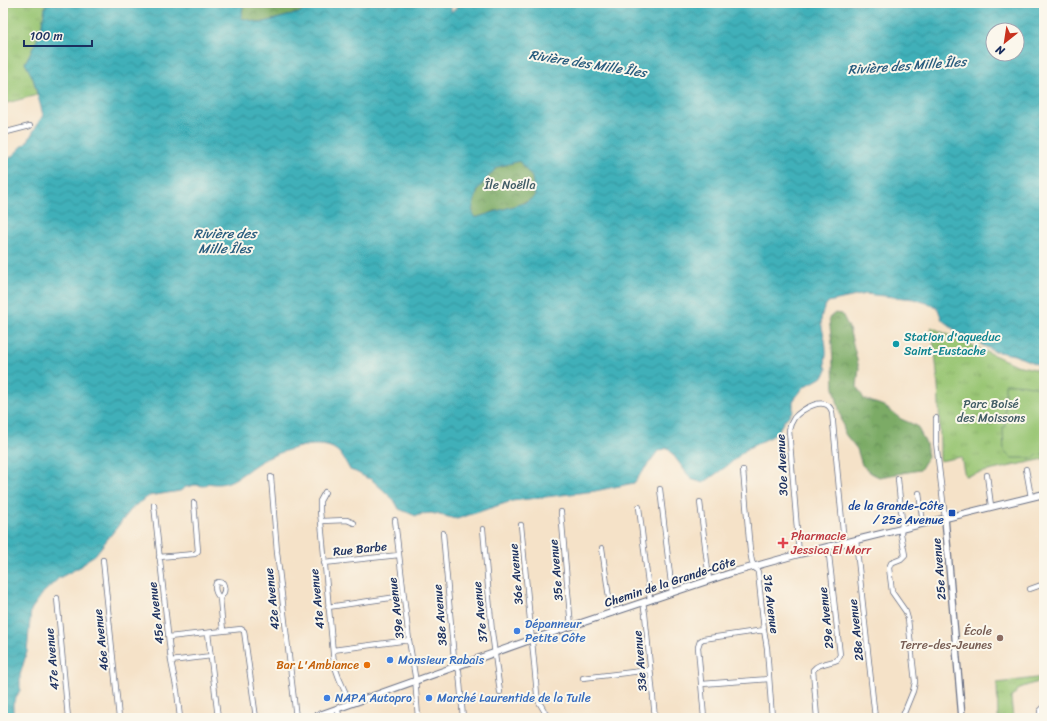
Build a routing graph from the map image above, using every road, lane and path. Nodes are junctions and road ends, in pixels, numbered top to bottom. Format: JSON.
{"nodes":[{"id":1,"x":30,"y":126,"type":"dead end"},
{"id":2,"x":3,"y":133,"type":"edge"},
{"id":3,"x":936,"y":418,"type":"dead end"},
{"id":4,"x":1026,"y":469,"type":"dead end"},
{"id":5,"x":743,"y":470,"type":"dead end"},
{"id":6,"x":986,"y":475,"type":"dead end"},
{"id":7,"x":271,"y":477,"type":"dead end"},
{"id":8,"x":898,"y":479,"type":"dead end"},
{"id":9,"x":660,"y":490,"type":"dead end"},
{"id":10,"x":325,"y":492,"type":"dead end"},
{"id":11,"x":919,"y":493,"type":"dead end"},
{"id":12,"x":1044,"y":494,"type":"edge"},
{"id":13,"x":1031,"y":497,"type":"junction"},
{"id":14,"x":700,"y":502,"type":"dead end"},
{"id":15,"x":194,"y":503,"type":"dead end"},
{"id":16,"x":154,"y":505,"type":"dead end"},
{"id":17,"x":991,"y":506,"type":"junction"},
{"id":18,"x":639,"y":507,"type":"dead end"},
{"id":19,"x":561,"y":512,"type":"dead end"},
{"id":20,"x":945,"y":518,"type":"junction"},
{"id":21,"x":395,"y":520,"type":"dead end"},
{"id":22,"x":321,"y":521,"type":"junction"},
{"id":23,"x":354,"y":523,"type":"dead end"},
{"id":24,"x":923,"y":524,"type":"junction"},
{"id":25,"x":522,"y":525,"type":"dead end"},
{"id":26,"x":483,"y":529,"type":"dead end"},
{"id":27,"x":902,"y":529,"type":"junction"},
{"id":28,"x":442,"y":533,"type":"dead end"},
{"id":29,"x":856,"y":540,"type":"junction"},
{"id":30,"x":844,"y":543,"type":"junction"},
{"id":31,"x":828,"y":546,"type":"junction"},
{"id":32,"x":602,"y":548,"type":"dead end"},
{"id":33,"x":799,"y":554,"type":"junction"},
{"id":34,"x":399,"y":555,"type":"junction"},
{"id":35,"x":159,"y":558,"type":"junction"},
{"id":36,"x":103,"y":560,"type":"dead end"},
{"id":37,"x":324,"y":563,"type":"junction"},
{"id":38,"x":754,"y":566,"type":"junction"},
{"id":39,"x":709,"y":580,"type":"junction"},
{"id":40,"x":1044,"y":584,"type":"edge"},
{"id":41,"x":1030,"y":589,"type":"dead end"},
{"id":42,"x":672,"y":592,"type":"junction"},
{"id":43,"x":404,"y":596,"type":"junction"},
{"id":44,"x":57,"y":598,"type":"dead end"},
{"id":45,"x":220,"y":598,"type":"dead end"},
{"id":46,"x":650,"y":600,"type":"junction"},
{"id":47,"x":643,"y":602,"type":"junction"},
{"id":48,"x":328,"y":607,"type":"junction"},
{"id":49,"x":612,"y":613,"type":"junction"},
{"id":50,"x":571,"y":627,"type":"junction"},
{"id":51,"x":764,"y":630,"type":"junction"},
{"id":52,"x":223,"y":631,"type":"junction"},
{"id":53,"x":208,"y":633,"type":"junction"},
{"id":54,"x":169,"y":637,"type":"junction"},
{"id":55,"x":532,"y":639,"type":"junction"},
{"id":56,"x":409,"y":640,"type":"junction"},
{"id":57,"x":333,"y":650,"type":"junction"},
{"id":58,"x":495,"y":652,"type":"junction"},
{"id":59,"x":211,"y":656,"type":"junction"},
{"id":60,"x":171,"y":661,"type":"junction"},
{"id":61,"x":456,"y":666,"type":"junction"},
{"id":62,"x":650,"y":670,"type":"junction"},
{"id":63,"x":583,"y":678,"type":"dead end"},
{"id":64,"x":769,"y":679,"type":"junction"},
{"id":65,"x":415,"y":680,"type":"junction"},
{"id":66,"x":702,"y":684,"type":"junction"},
{"id":67,"x":500,"y":692,"type":"dead end"},
{"id":68,"x":350,"y":703,"type":"junction"},
{"id":69,"x":1044,"y":707,"type":"edge"},
{"id":70,"x":337,"y":708,"type":"junction"},
{"id":71,"x":546,"y":714,"type":"dead end"},
{"id":72,"x":68,"y":718,"type":"edge"},
{"id":73,"x":119,"y":718,"type":"edge"},
{"id":74,"x":180,"y":718,"type":"edge"},
{"id":75,"x":218,"y":718,"type":"edge"},
{"id":76,"x":256,"y":718,"type":"edge"},
{"id":77,"x":296,"y":718,"type":"edge"},
{"id":78,"x":311,"y":718,"type":"edge"},
{"id":79,"x":340,"y":718,"type":"edge"},
{"id":80,"x":418,"y":718,"type":"edge"},
{"id":81,"x":463,"y":718,"type":"edge"},
{"id":82,"x":655,"y":718,"type":"edge"},
{"id":83,"x":704,"y":718,"type":"edge"},
{"id":84,"x":772,"y":718,"type":"edge"},
{"id":85,"x":817,"y":718,"type":"edge"},
{"id":86,"x":875,"y":718,"type":"edge"},
{"id":87,"x":902,"y":718,"type":"edge"},
{"id":88,"x":962,"y":718,"type":"edge"},
{"id":89,"x":1040,"y":718,"type":"edge"}],
"edges":[{"from":1,"to":2,"type":"street"},
{"from":3,"to":20,"type":"street","name":"25e Avenue"},
{"from":4,"to":13,"type":"street"},
{"from":5,"to":38,"type":"street","name":"31e Avenue"},
{"from":6,"to":17,"type":"street"},
{"from":7,"to":77,"type":"street","name":"42e Avenue"},
{"from":8,"to":27,"type":"street"},
{"from":9,"to":42,"type":"street"},
{"from":10,"to":22,"type":"street","name":"41e Avenue"},
{"from":11,"to":24,"type":"street"},
{"from":12,"to":13,"type":"main road","name":"Chemin de la Grande-Côte"},
{"from":13,"to":17,"type":"main road","name":"Chemin de la Grande-Côte"},
{"from":14,"to":39,"type":"street"},
{"from":15,"to":35,"type":"street"},
{"from":16,"to":35,"type":"street","name":"45e Avenue"},
{"from":17,"to":20,"type":"main road","name":"Chemin de la Grande-Côte"},
{"from":18,"to":46,"type":"street"},
{"from":19,"to":50,"type":"street","name":"35e Avenue"},
{"from":20,"to":24,"type":"main road","name":"Chemin de la Grande-Côte"},
{"from":20,"to":88,"type":"street","name":"25e Avenue"},
{"from":21,"to":34,"type":"street","name":"39e Avenue"},
{"from":22,"to":23,"type":"street"},
{"from":22,"to":37,"type":"street","name":"41e Avenue"},
{"from":24,"to":27,"type":"main road","name":"Chemin de la Grande-Côte"},
{"from":25,"to":55,"type":"street","name":"36e Avenue"},
{"from":26,"to":58,"type":"street","name":"37e Avenue"},
{"from":27,"to":29,"type":"main road","name":"Chemin de la Grande-Côte"},
{"from":27,"to":87,"type":"street"},
{"from":28,"to":61,"type":"street","name":"38e Avenue"},
{"from":29,"to":30,"type":"main road","name":"Chemin de la Grande-Côte"},
{"from":29,"to":86,"type":"street","name":"28e Avenue"},
{"from":30,"to":31,"type":"main road","name":"Chemin de la Grande-Côte"},
{"from":30,"to":33,"type":"street","name":"30e Avenue"},
{"from":31,"to":33,"type":"main road","name":"Chemin de la Grande-Côte"},
{"from":31,"to":85,"type":"street","name":"29e Avenue"},
{"from":32,"to":49,"type":"street"},
{"from":33,"to":38,"type":"main road","name":"Chemin de la Grande-Côte"},
{"from":34,"to":37,"type":"street","name":"Rue Barbe"},
{"from":34,"to":43,"type":"street","name":"39e Avenue"},
{"from":35,"to":54,"type":"street","name":"45e Avenue"},
{"from":36,"to":73,"type":"street","name":"46e Avenue"},
{"from":37,"to":48,"type":"street","name":"41e Avenue"},
{"from":38,"to":39,"type":"main road","name":"Chemin de la Grande-Côte"},
{"from":38,"to":51,"type":"street","name":"31e Avenue"},
{"from":39,"to":42,"type":"main road","name":"Chemin de la Grande-Côte"},
{"from":40,"to":41,"type":"street"},
{"from":42,"to":46,"type":"main road","name":"Chemin de la Grande-Côte"},
{"from":43,"to":48,"type":"street"},
{"from":43,"to":56,"type":"street","name":"39e Avenue"},
{"from":44,"to":72,"type":"street","name":"47e Avenue"},
{"from":45,"to":52,"type":"street"},
{"from":46,"to":47,"type":"main road","name":"Chemin de la Grande-Côte"},
{"from":47,"to":49,"type":"main road","name":"Chemin de la Grande-Côte"},
{"from":47,"to":62,"type":"street","name":"33e Avenue"},
{"from":48,"to":57,"type":"street","name":"41e Avenue"},
{"from":49,"to":50,"type":"main road","name":"Chemin de la Grande-Côte"},
{"from":50,"to":55,"type":"main road","name":"Chemin de la Grande-Côte"},
{"from":51,"to":64,"type":"street","name":"31e Avenue"},
{"from":51,"to":66,"type":"street"},
{"from":52,"to":53,"type":"street"},
{"from":52,"to":76,"type":"street"},
{"from":53,"to":54,"type":"street"},
{"from":53,"to":59,"type":"street"},
{"from":54,"to":60,"type":"street","name":"45e Avenue"},
{"from":55,"to":58,"type":"main road","name":"Chemin de la Grande-Côte"},
{"from":55,"to":71,"type":"street","name":"36e Avenue"},
{"from":56,"to":57,"type":"street"},
{"from":56,"to":65,"type":"street","name":"39e Avenue"},
{"from":57,"to":68,"type":"street","name":"41e Avenue"},
{"from":58,"to":61,"type":"main road","name":"Chemin de la Grande-Côte"},
{"from":58,"to":67,"type":"street","name":"37e Avenue"},
{"from":59,"to":60,"type":"street"},
{"from":59,"to":75,"type":"street"},
{"from":60,"to":74,"type":"street","name":"45e Avenue"},
{"from":61,"to":65,"type":"main road","name":"Chemin de la Grande-Côte"},
{"from":61,"to":81,"type":"street","name":"38e Avenue"},
{"from":62,"to":63,"type":"street"},
{"from":62,"to":82,"type":"street","name":"33e Avenue"},
{"from":64,"to":66,"type":"street"},
{"from":64,"to":84,"type":"street","name":"31e Avenue"},
{"from":65,"to":68,"type":"main road","name":"Chemin de la Grande-Côte"},
{"from":65,"to":80,"type":"street","name":"39e Avenue"},
{"from":66,"to":83,"type":"street"},
{"from":68,"to":70,"type":"main road","name":"Chemin de la Grande-Côte"},
{"from":69,"to":89,"type":"street"},
{"from":70,"to":78,"type":"main road","name":"Chemin de la Grande-Côte"},
{"from":70,"to":79,"type":"street"}]}
